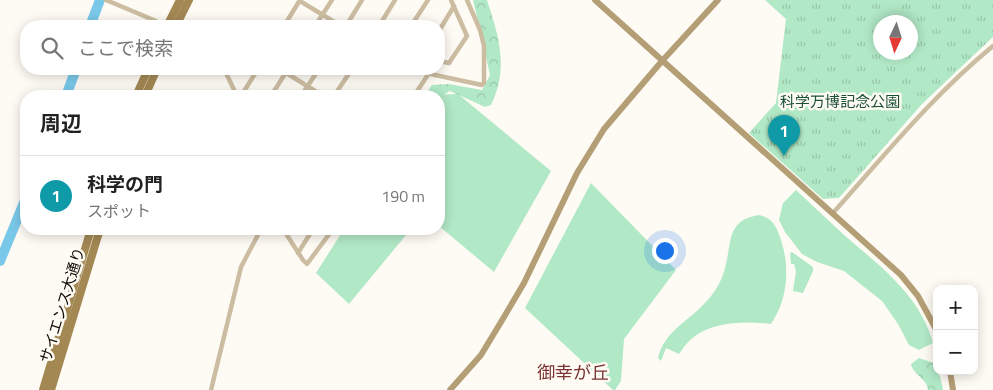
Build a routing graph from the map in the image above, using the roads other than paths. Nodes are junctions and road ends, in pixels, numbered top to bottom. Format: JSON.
{"nodes":[{"id":1,"x":106,"y":0,"type":"edge"},
{"id":2,"x":180,"y":0,"type":"edge"},
{"id":3,"x":189,"y":0,"type":"edge"},
{"id":4,"x":300,"y":0,"type":"edge"},
{"id":5,"x":332,"y":0,"type":"edge"},
{"id":6,"x":362,"y":0,"type":"edge"},
{"id":7,"x":395,"y":0,"type":"edge"},
{"id":8,"x":428,"y":0,"type":"edge"},
{"id":9,"x":451,"y":0,"type":"edge"},
{"id":10,"x":467,"y":0,"type":"edge"},
{"id":11,"x":595,"y":0,"type":"edge"},
{"id":12,"x":718,"y":0,"type":"edge"},
{"id":13,"x":454,"y":6,"type":"junction"},
{"id":14,"x":322,"y":15,"type":"junction"},
{"id":15,"x":154,"y":20,"type":"edge"},
{"id":16,"x":170,"y":20,"type":"edge"},
{"id":17,"x":179,"y":20,"type":"edge"},
{"id":18,"x":288,"y":20,"type":"edge"},
{"id":19,"x":319,"y":20,"type":"edge"},
{"id":20,"x":331,"y":20,"type":"edge"},
{"id":21,"x":350,"y":20,"type":"edge"},
{"id":22,"x":383,"y":20,"type":"edge"},
{"id":23,"x":415,"y":20,"type":"edge"},
{"id":24,"x":445,"y":21,"type":"edge"},
{"id":25,"x":993,"y":46,"type":"edge"},
{"id":26,"x":662,"y":60,"type":"junction"},
{"id":27,"x":445,"y":63,"type":"edge"},
{"id":28,"x":145,"y":75,"type":"edge"},
{"id":29,"x":154,"y":75,"type":"edge"},
{"id":30,"x":227,"y":75,"type":"edge"},
{"id":31,"x":254,"y":75,"type":"edge"},
{"id":32,"x":284,"y":75,"type":"edge"},
{"id":33,"x":293,"y":75,"type":"edge"},
{"id":34,"x":315,"y":75,"type":"edge"},
{"id":35,"x":348,"y":75,"type":"edge"},
{"id":36,"x":428,"y":75,"type":"edge"},
{"id":37,"x":438,"y":75,"type":"edge"},
{"id":38,"x":308,"y":86,"type":"junction"},
{"id":39,"x":139,"y":90,"type":"edge"},
{"id":40,"x":148,"y":90,"type":"edge"},
{"id":41,"x":236,"y":90,"type":"edge"},
{"id":42,"x":243,"y":90,"type":"edge"},
{"id":43,"x":275,"y":90,"type":"edge"},
{"id":44,"x":305,"y":90,"type":"edge"},
{"id":45,"x":314,"y":90,"type":"edge"},
{"id":46,"x":338,"y":90,"type":"edge"},
{"id":47,"x":418,"y":90,"type":"edge"},
{"id":48,"x":833,"y":213,"type":"junction"},
{"id":49,"x":89,"y":235,"type":"edge"},
{"id":50,"x":98,"y":235,"type":"edge"},
{"id":51,"x":258,"y":235,"type":"edge"},
{"id":52,"x":287,"y":235,"type":"edge"},
{"id":53,"x":309,"y":235,"type":"edge"},
{"id":54,"x":329,"y":235,"type":"edge"},
{"id":55,"x":298,"y":253,"type":"junction"},
{"id":56,"x":936,"y":330,"type":"edge"},
{"id":57,"x":951,"y":375,"type":"edge"},
{"id":58,"x":43,"y":390,"type":"edge"},
{"id":59,"x":51,"y":390,"type":"edge"},
{"id":60,"x":211,"y":390,"type":"edge"},
{"id":61,"x":450,"y":390,"type":"edge"},
{"id":62,"x":953,"y":390,"type":"edge"}],
"edges":[{"from":1,"to":15,"type":"street"},
{"from":2,"to":16,"type":"main road"},
{"from":3,"to":17,"type":"main road"},
{"from":4,"to":14,"type":"street"},
{"from":4,"to":18,"type":"street"},
{"from":5,"to":14,"type":"street"},
{"from":6,"to":21,"type":"street"},
{"from":7,"to":22,"type":"street"},
{"from":8,"to":23,"type":"street"},
{"from":9,"to":13,"type":"street"},
{"from":10,"to":37,"type":"street"},
{"from":11,"to":26,"type":"street"},
{"from":12,"to":26,"type":"street"},
{"from":13,"to":24,"type":"street"},
{"from":13,"to":27,"type":"street"},
{"from":14,"to":19,"type":"street"},
{"from":14,"to":20,"type":"street"},
{"from":25,"to":48,"type":"street"},
{"from":26,"to":48,"type":"street"},
{"from":26,"to":61,"type":"street"},
{"from":28,"to":39,"type":"main road"},
{"from":29,"to":40,"type":"main road"},
{"from":30,"to":41,"type":"street"},
{"from":31,"to":42,"type":"street"},
{"from":32,"to":43,"type":"street"},
{"from":33,"to":38,"type":"street"},
{"from":34,"to":38,"type":"street"},
{"from":35,"to":46,"type":"street"},
{"from":36,"to":47,"type":"street"},
{"from":38,"to":44,"type":"street"},
{"from":38,"to":45,"type":"street"},
{"from":48,"to":56,"type":"street"},
{"from":49,"to":58,"type":"main road","name":"サイエンス大通り"},
{"from":50,"to":59,"type":"main road","name":"サイエンス大通り"},
{"from":51,"to":60,"type":"street"},
{"from":52,"to":55,"type":"street"},
{"from":53,"to":55,"type":"street"},
{"from":54,"to":55,"type":"street"},
{"from":57,"to":62,"type":"street"}]}
